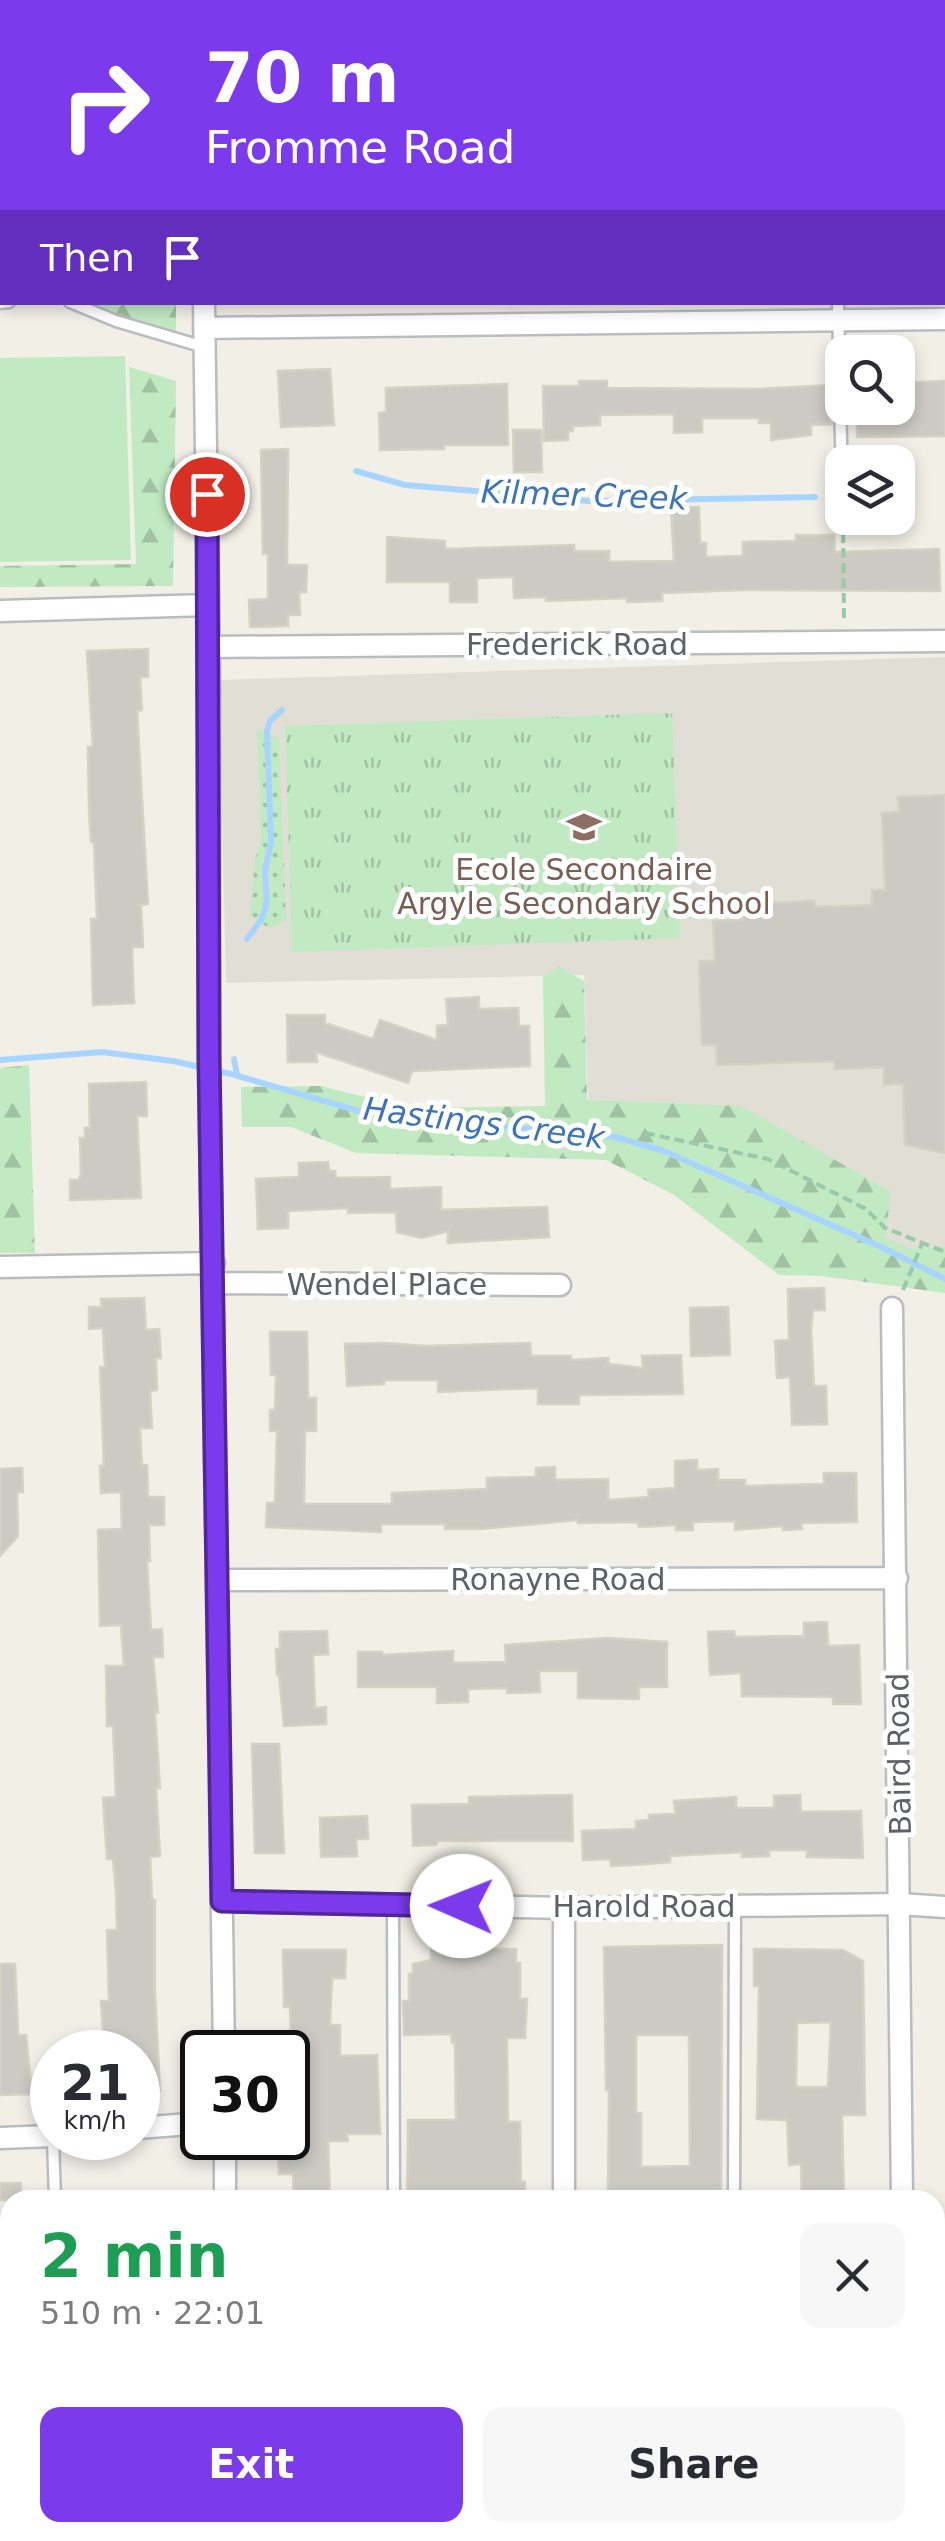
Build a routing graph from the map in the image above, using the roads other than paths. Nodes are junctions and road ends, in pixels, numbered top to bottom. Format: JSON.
{"nodes":[{"id":1,"x":78,"y":305,"type":"edge"},
{"id":2,"x":204,"y":305,"type":"edge"},
{"id":3,"x":838,"y":312,"type":"edge"},
{"id":4,"x":945,"y":319,"type":"edge"},
{"id":5,"x":205,"y":338,"type":"junction"},
{"id":6,"x":841,"y":445,"type":"edge"},
{"id":7,"x":208,"y":605,"type":"junction"},
{"id":8,"x":0,"y":612,"type":"edge"},
{"id":9,"x":945,"y":642,"type":"edge"},
{"id":10,"x":209,"y":647,"type":"junction"},
{"id":11,"x":0,"y":1267,"type":"edge"},
{"id":12,"x":214,"y":1273,"type":"junction"},
{"id":13,"x":560,"y":1285,"type":"dead end"},
{"id":14,"x":892,"y":1308,"type":"dead end"},
{"id":15,"x":897,"y":1578,"type":"junction"},
{"id":16,"x":219,"y":1580,"type":"junction"},
{"id":17,"x":222,"y":1901,"type":"junction"},
{"id":18,"x":393,"y":1904,"type":"junction"},
{"id":19,"x":900,"y":1904,"type":"junction"},
{"id":20,"x":735,"y":1906,"type":"junction"},
{"id":21,"x":945,"y":1907,"type":"edge"},
{"id":22,"x":564,"y":1908,"type":"junction"},
{"id":23,"x":224,"y":2030,"type":"edge"},
{"id":24,"x":30,"y":2137,"type":"edge"},
{"id":25,"x":0,"y":2138,"type":"edge"},
{"id":26,"x":54,"y":2160,"type":"edge"},
{"id":27,"x":225,"y":2160,"type":"edge"},
{"id":28,"x":55,"y":2190,"type":"edge"},
{"id":29,"x":226,"y":2190,"type":"edge"},
{"id":30,"x":394,"y":2190,"type":"edge"},
{"id":31,"x":564,"y":2190,"type":"edge"},
{"id":32,"x":734,"y":2190,"type":"edge"},
{"id":33,"x":902,"y":2190,"type":"edge"}],
"edges":[{"from":1,"to":5,"type":"lane"},
{"from":2,"to":5,"type":"street"},
{"from":3,"to":4,"type":"street"},
{"from":3,"to":5,"type":"street"},
{"from":3,"to":6,"type":"lane"},
{"from":5,"to":7,"type":"street"},
{"from":7,"to":8,"type":"street"},
{"from":7,"to":10,"type":"street"},
{"from":9,"to":10,"type":"street","name":"Frederick Road"},
{"from":10,"to":12,"type":"street"},
{"from":11,"to":12,"type":"street","name":"Wendel Place"},
{"from":12,"to":13,"type":"street","name":"Wendel Place"},
{"from":12,"to":16,"type":"street"},
{"from":14,"to":15,"type":"street","name":"Baird Road"},
{"from":15,"to":16,"type":"street","name":"Ronayne Road"},
{"from":15,"to":19,"type":"street","name":"Baird Road"},
{"from":16,"to":17,"type":"street"},
{"from":17,"to":18,"type":"street","name":"Harold Road"},
{"from":17,"to":23,"type":"street"},
{"from":18,"to":22,"type":"street","name":"Harold Road"},
{"from":18,"to":30,"type":"lane"},
{"from":19,"to":20,"type":"street","name":"Harold Road"},
{"from":19,"to":21,"type":"street","name":"Harold Road"},
{"from":19,"to":33,"type":"street","name":"Baird Road"},
{"from":20,"to":22,"type":"street","name":"Harold Road"},
{"from":20,"to":32,"type":"lane"},
{"from":22,"to":31,"type":"street"},
{"from":24,"to":25,"type":"street"},
{"from":26,"to":28,"type":"lane"},
{"from":27,"to":29,"type":"street"}]}
